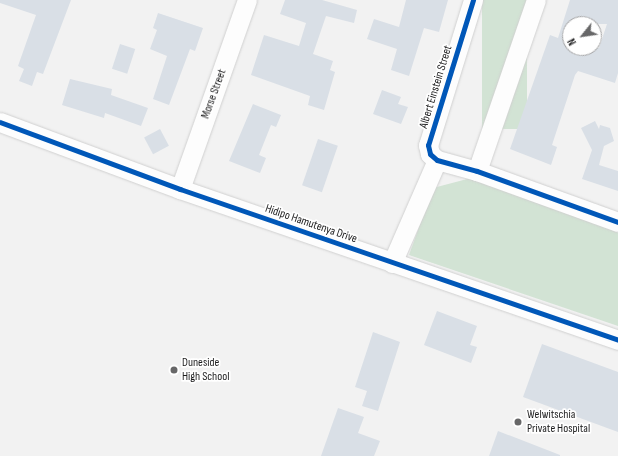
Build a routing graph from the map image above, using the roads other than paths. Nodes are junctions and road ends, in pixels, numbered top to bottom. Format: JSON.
{"nodes":[{"id":1,"x":247,"y":0,"type":"edge"},
{"id":2,"x":473,"y":0,"type":"edge"},
{"id":3,"x":536,"y":0,"type":"edge"},
{"id":4,"x":0,"y":122,"type":"edge"},
{"id":5,"x":437,"y":160,"type":"junction"},
{"id":6,"x":477,"y":170,"type":"junction"},
{"id":7,"x":180,"y":189,"type":"junction"},
{"id":8,"x":618,"y":222,"type":"edge"},
{"id":9,"x":392,"y":263,"type":"junction"},
{"id":10,"x":618,"y":340,"type":"edge"}],
"edges":[{"from":1,"to":7,"type":"street","name":"Morse Street"},
{"from":2,"to":5,"type":"street","name":"Albert Einstein Street"},
{"from":3,"to":6,"type":"street"},
{"from":4,"to":7,"type":"street","name":"Hidipo Hamutenya Drive"},
{"from":5,"to":6,"type":"street"},
{"from":5,"to":9,"type":"street"},
{"from":6,"to":8,"type":"street"},
{"from":7,"to":9,"type":"street","name":"Hidipo Hamutenya Drive"},
{"from":9,"to":10,"type":"street","name":"Hidipo Hamutenya Drive"}]}
